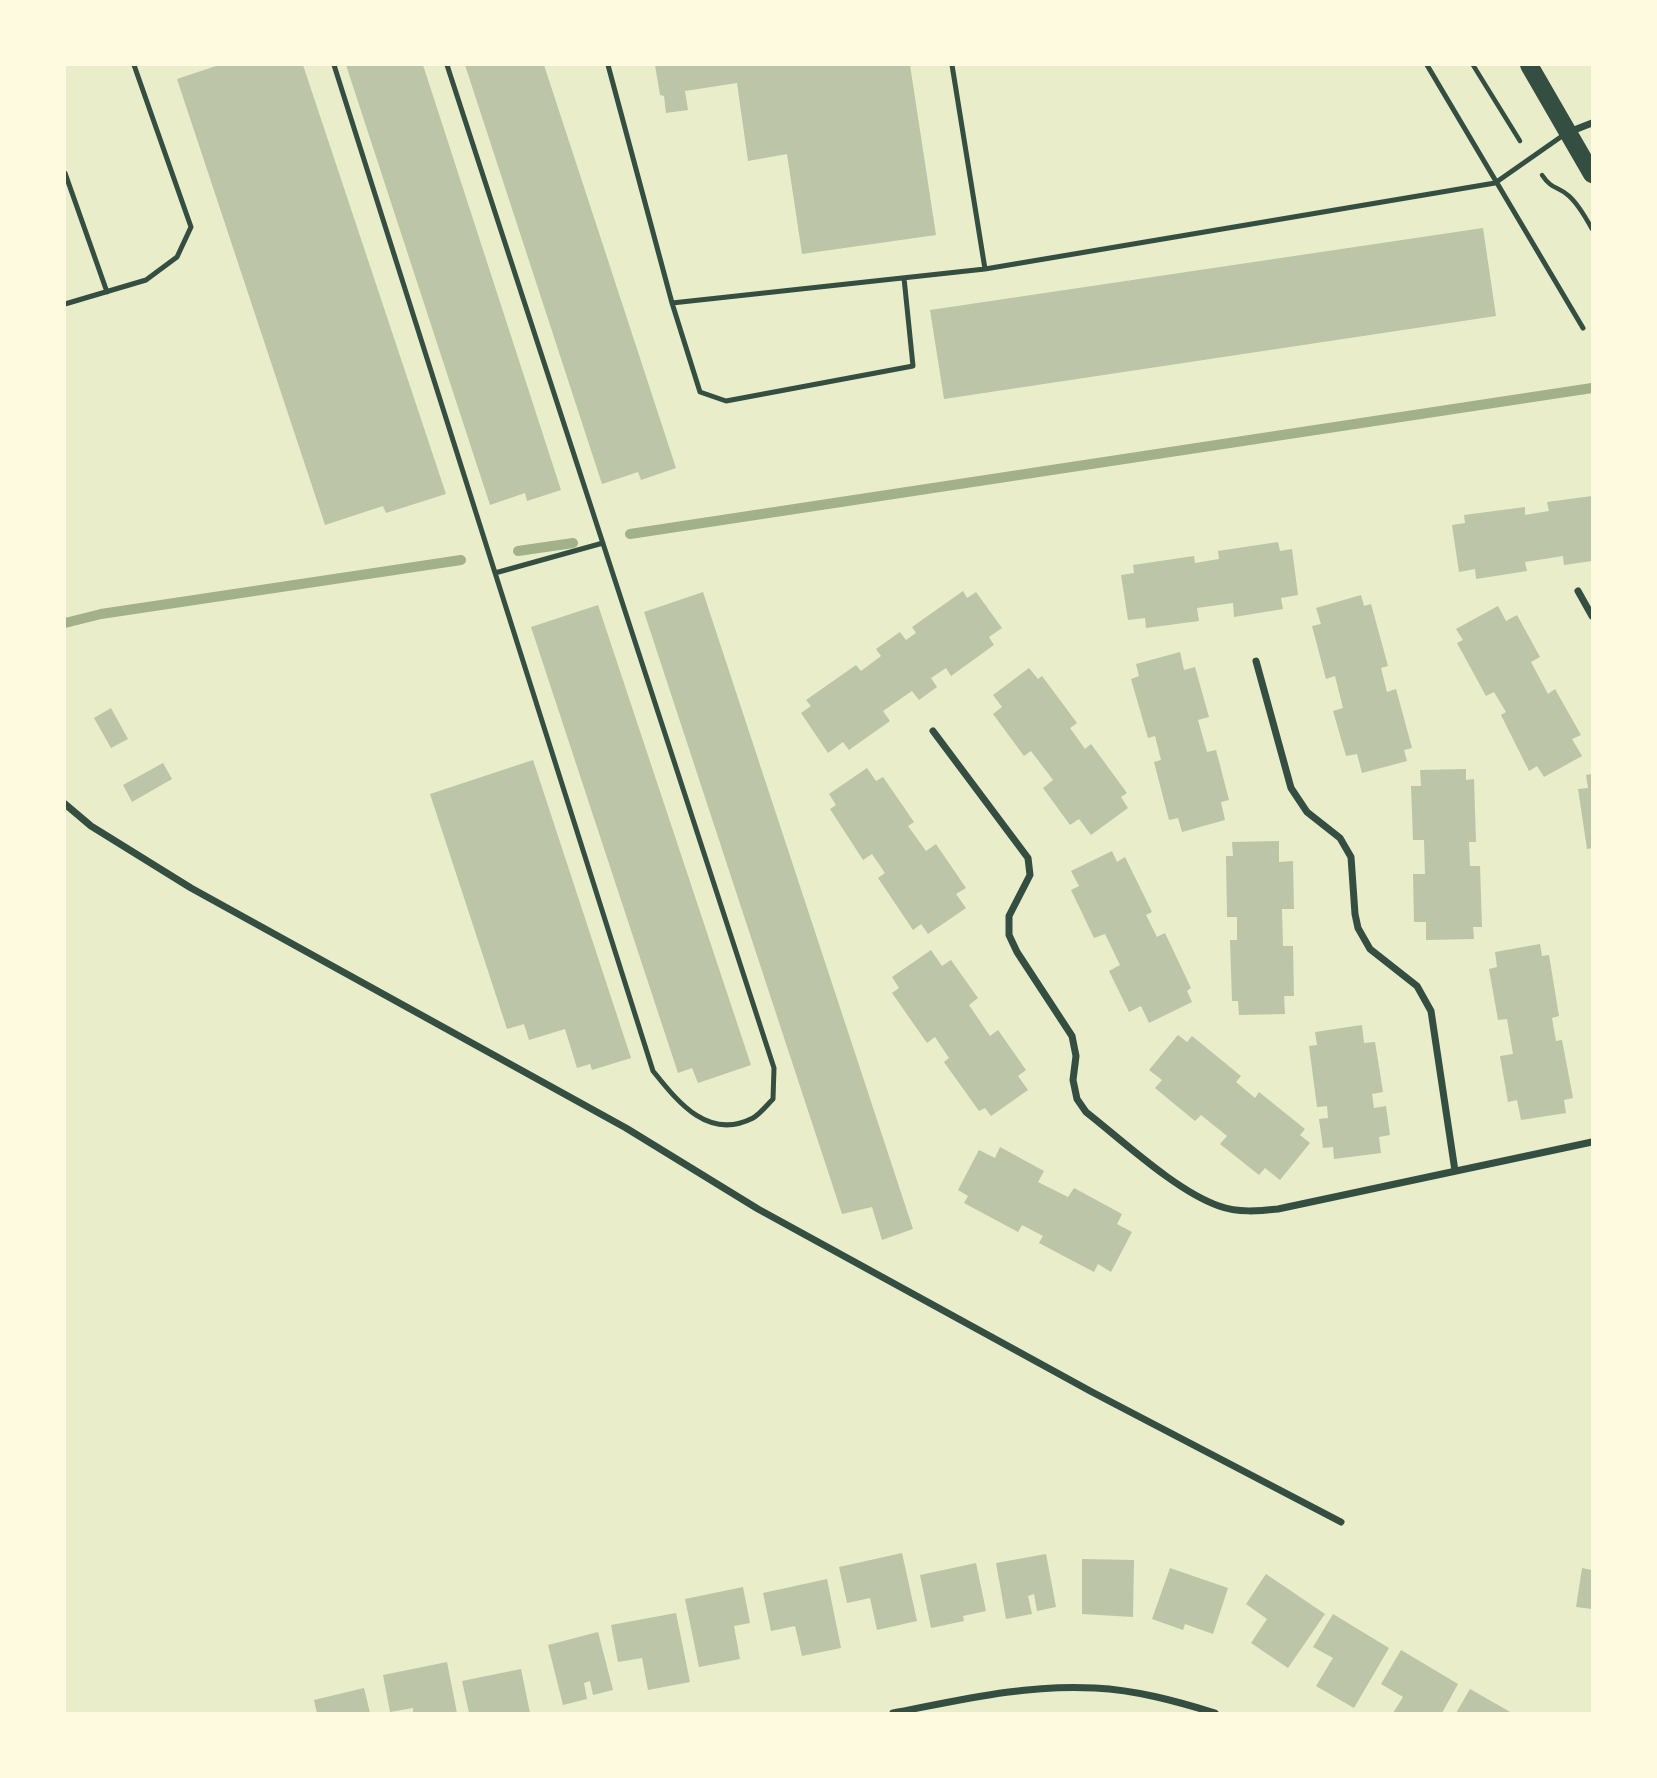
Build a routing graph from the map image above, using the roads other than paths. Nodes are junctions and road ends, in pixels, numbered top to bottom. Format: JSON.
{"nodes":[{"id":1,"x":134,"y":65,"type":"edge"},
{"id":2,"x":334,"y":65,"type":"edge"},
{"id":3,"x":447,"y":65,"type":"edge"},
{"id":4,"x":608,"y":65,"type":"edge"},
{"id":5,"x":952,"y":65,"type":"edge"},
{"id":6,"x":1427,"y":65,"type":"edge"},
{"id":7,"x":1529,"y":65,"type":"edge"},
{"id":8,"x":1592,"y":123,"type":"edge"},
{"id":9,"x":1568,"y":132,"type":"junction"},
{"id":10,"x":65,"y":173,"type":"edge"},
{"id":11,"x":1592,"y":174,"type":"edge"},
{"id":12,"x":1495,"y":183,"type":"junction"},
{"id":13,"x":985,"y":269,"type":"junction"},
{"id":14,"x":904,"y":278,"type":"junction"},
{"id":15,"x":107,"y":292,"type":"junction"},
{"id":16,"x":672,"y":303,"type":"junction"},
{"id":17,"x":65,"y":304,"type":"edge"},
{"id":18,"x":1583,"y":328,"type":"dead end"},
{"id":19,"x":603,"y":543,"type":"junction"},
{"id":20,"x":495,"y":573,"type":"junction"},
{"id":21,"x":1578,"y":591,"type":"dead end"},
{"id":22,"x":1592,"y":616,"type":"edge"},
{"id":23,"x":1256,"y":662,"type":"dead end"},
{"id":24,"x":933,"y":731,"type":"dead end"},
{"id":25,"x":65,"y":804,"type":"edge"},
{"id":26,"x":1592,"y":1142,"type":"edge"},
{"id":27,"x":1455,"y":1171,"type":"junction"},
{"id":28,"x":1341,"y":1522,"type":"dead end"},
{"id":29,"x":893,"y":1713,"type":"edge"},
{"id":30,"x":1215,"y":1713,"type":"edge"}],
"edges":[{"from":1,"to":15,"type":"lane"},
{"from":2,"to":20,"type":"lane"},
{"from":3,"to":19,"type":"lane"},
{"from":4,"to":16,"type":"lane"},
{"from":5,"to":13,"type":"lane"},
{"from":6,"to":12,"type":"lane"},
{"from":7,"to":9,"type":"main road"},
{"from":8,"to":9,"type":"street"},
{"from":9,"to":11,"type":"main road"},
{"from":9,"to":12,"type":"lane"},
{"from":10,"to":15,"type":"lane"},
{"from":12,"to":13,"type":"lane"},
{"from":12,"to":18,"type":"lane"},
{"from":13,"to":14,"type":"lane"},
{"from":14,"to":16,"type":"lane"},
{"from":14,"to":16,"type":"lane"},
{"from":15,"to":17,"type":"lane"},
{"from":19,"to":20,"type":"lane"},
{"from":19,"to":20,"type":"lane"},
{"from":21,"to":22,"type":"street"},
{"from":23,"to":27,"type":"street"},
{"from":24,"to":27,"type":"street"},
{"from":25,"to":28,"type":"street"},
{"from":26,"to":27,"type":"street"},
{"from":29,"to":30,"type":"street"}]}
